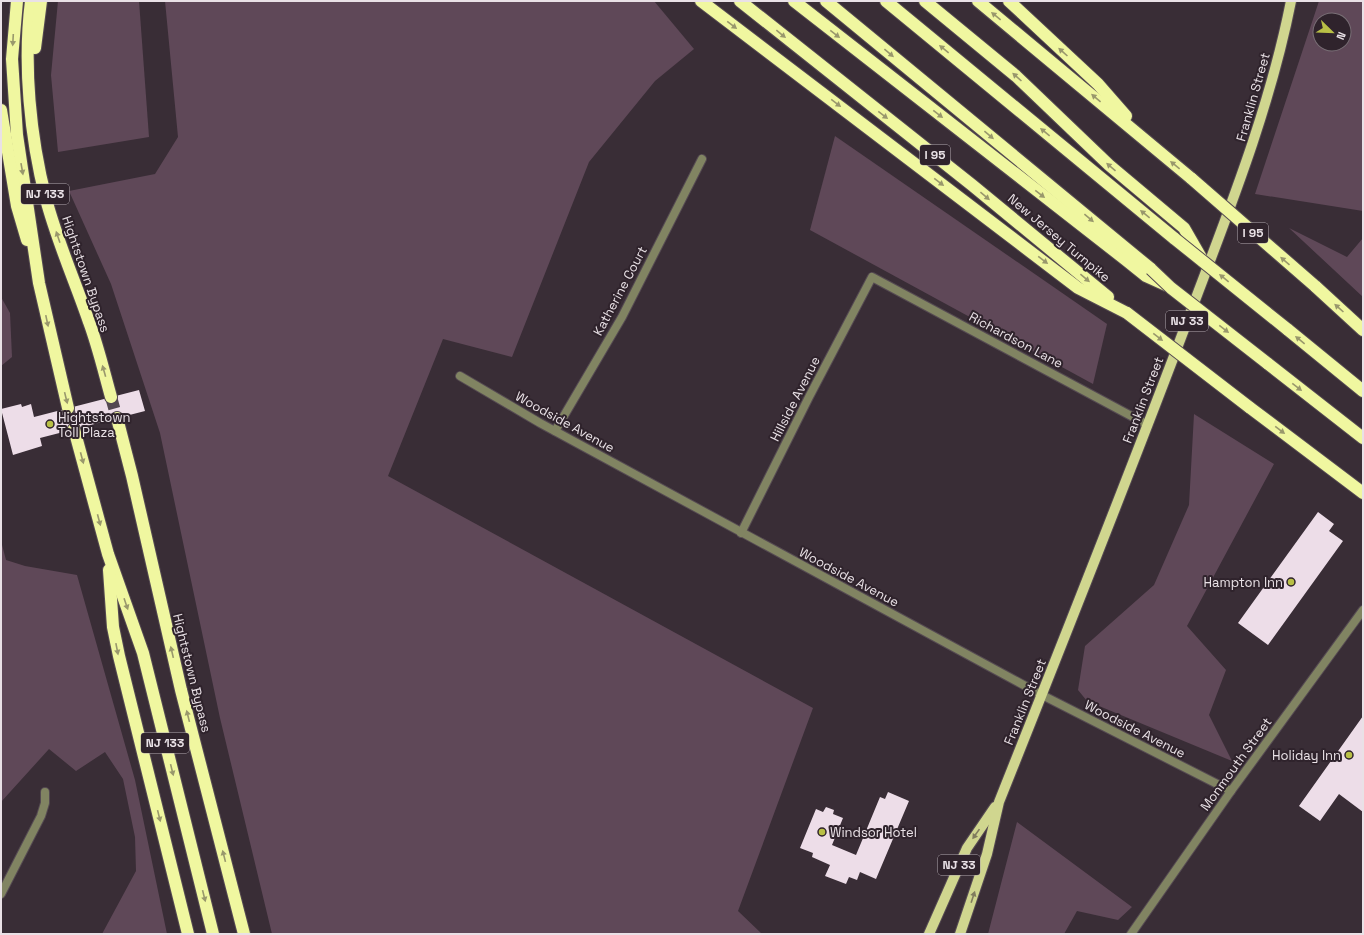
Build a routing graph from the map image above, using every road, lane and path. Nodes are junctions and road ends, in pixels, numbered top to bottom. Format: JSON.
{"nodes":[{"id":1,"x":17,"y":1,"type":"edge"},
{"id":2,"x":31,"y":1,"type":"edge"},
{"id":3,"x":41,"y":1,"type":"edge"},
{"id":4,"x":701,"y":1,"type":"edge"},
{"id":5,"x":740,"y":1,"type":"edge"},
{"id":6,"x":794,"y":1,"type":"edge"},
{"id":7,"x":826,"y":1,"type":"edge"},
{"id":8,"x":886,"y":1,"type":"edge"},
{"id":9,"x":925,"y":1,"type":"edge"},
{"id":10,"x":978,"y":1,"type":"edge"},
{"id":11,"x":1009,"y":1,"type":"edge"},
{"id":12,"x":1291,"y":1,"type":"edge"},
{"id":13,"x":1,"y":110,"type":"edge"},
{"id":14,"x":31,"y":111,"type":"junction"},
{"id":15,"x":1158,"y":151,"type":"junction"},
{"id":16,"x":702,"y":159,"type":"dead end"},
{"id":17,"x":1202,"y":261,"type":"junction"},
{"id":18,"x":1149,"y":272,"type":"junction"},
{"id":19,"x":872,"y":277,"type":"joint"},
{"id":20,"x":40,"y":283,"type":"junction"},
{"id":21,"x":1127,"y":313,"type":"junction"},
{"id":22,"x":1363,"y":330,"type":"edge"},
{"id":23,"x":460,"y":376,"type":"dead end"},
{"id":24,"x":1363,"y":391,"type":"edge"},
{"id":25,"x":111,"y":397,"type":"tunnel mouth"},
{"id":26,"x":68,"y":408,"type":"tunnel mouth"},
{"id":27,"x":117,"y":418,"type":"tunnel mouth"},
{"id":28,"x":1148,"y":425,"type":"junction"},
{"id":29,"x":74,"y":429,"type":"tunnel mouth"},
{"id":30,"x":555,"y":431,"type":"junction"},
{"id":31,"x":1363,"y":438,"type":"edge"},
{"id":32,"x":1363,"y":493,"type":"edge"},
{"id":33,"x":741,"y":533,"type":"junction"},
{"id":34,"x":108,"y":554,"type":"junction"},
{"id":35,"x":1363,"y":610,"type":"edge"},
{"id":36,"x":1042,"y":695,"type":"junction"},
{"id":37,"x":1231,"y":791,"type":"junction"},
{"id":38,"x":45,"y":792,"type":"dead end"},
{"id":39,"x":999,"y":802,"type":"junction"},
{"id":40,"x":1,"y":894,"type":"edge"},
{"id":41,"x":188,"y":934,"type":"edge"},
{"id":42,"x":213,"y":934,"type":"edge"},
{"id":43,"x":244,"y":934,"type":"edge"},
{"id":44,"x":928,"y":934,"type":"edge"},
{"id":45,"x":960,"y":934,"type":"edge"},
{"id":46,"x":1130,"y":934,"type":"edge"}],
"edges":[{"from":1,"to":20,"type":"highway","one_way":true},
{"from":2,"to":14,"type":"highway"},
{"from":3,"to":14,"type":"highway"},
{"from":4,"to":21,"type":"highway","one_way":true},
{"from":5,"to":21,"type":"highway","name":"New Jersey Turnpike","number":"I 95","one_way":true},
{"from":6,"to":18,"type":"highway","one_way":true},
{"from":7,"to":18,"type":"highway","one_way":true},
{"from":17,"to":8,"type":"highway","one_way":true,"bridge":true},
{"from":17,"to":9,"type":"highway","one_way":true},
{"from":15,"to":10,"type":"highway","number":"I 95","one_way":true},
{"from":15,"to":11,"type":"highway","one_way":true},
{"from":12,"to":28,"type":"main road","name":"Franklin Street","number":"NJ 33"},
{"from":13,"to":20,"type":"highway"},
{"from":25,"to":14,"type":"highway","name":"Hightstown Bypass","number":"NJ 133","one_way":true},
{"from":22,"to":15,"type":"highway","number":"I 95","one_way":true,"bridge":true},
{"from":16,"to":30,"type":"street","name":"Katherine Court"},
{"from":24,"to":17,"type":"highway","one_way":true,"bridge":true},
{"from":18,"to":31,"type":"highway","one_way":true,"bridge":true},
{"from":19,"to":28,"type":"street","name":"Richardson Lane"},
{"from":19,"to":33,"type":"street","name":"Hillside Avenue"},
{"from":20,"to":26,"type":"highway","one_way":true},
{"from":21,"to":32,"type":"highway","name":"New Jersey Turnpike","number":"I 95","one_way":true,"bridge":true},
{"from":23,"to":30,"type":"street","name":"Woodside Avenue"},
{"from":43,"to":27,"type":"highway","name":"Hightstown Bypass","number":"NJ 133","one_way":true},
{"from":28,"to":36,"type":"main road","name":"Franklin Street","number":"NJ 33"},
{"from":29,"to":34,"type":"highway","number":"NJ 133","one_way":true},
{"from":30,"to":33,"type":"street","name":"Woodside Avenue"},
{"from":33,"to":36,"type":"street","name":"Woodside Avenue"},
{"from":34,"to":41,"type":"highway","one_way":true},
{"from":34,"to":42,"type":"highway","number":"NJ 133","one_way":true},
{"from":35,"to":37,"type":"street","name":"Monmouth Street"},
{"from":36,"to":37,"type":"street","name":"Woodside Avenue"},
{"from":36,"to":39,"type":"main road","name":"Franklin Street","number":"NJ 33"},
{"from":37,"to":46,"type":"street","name":"Monmouth Street"},
{"from":38,"to":40,"type":"street"},
{"from":39,"to":44,"type":"main road","number":"NJ 33","one_way":true},
{"from":45,"to":39,"type":"main road","number":"NJ 33","one_way":true}]}
